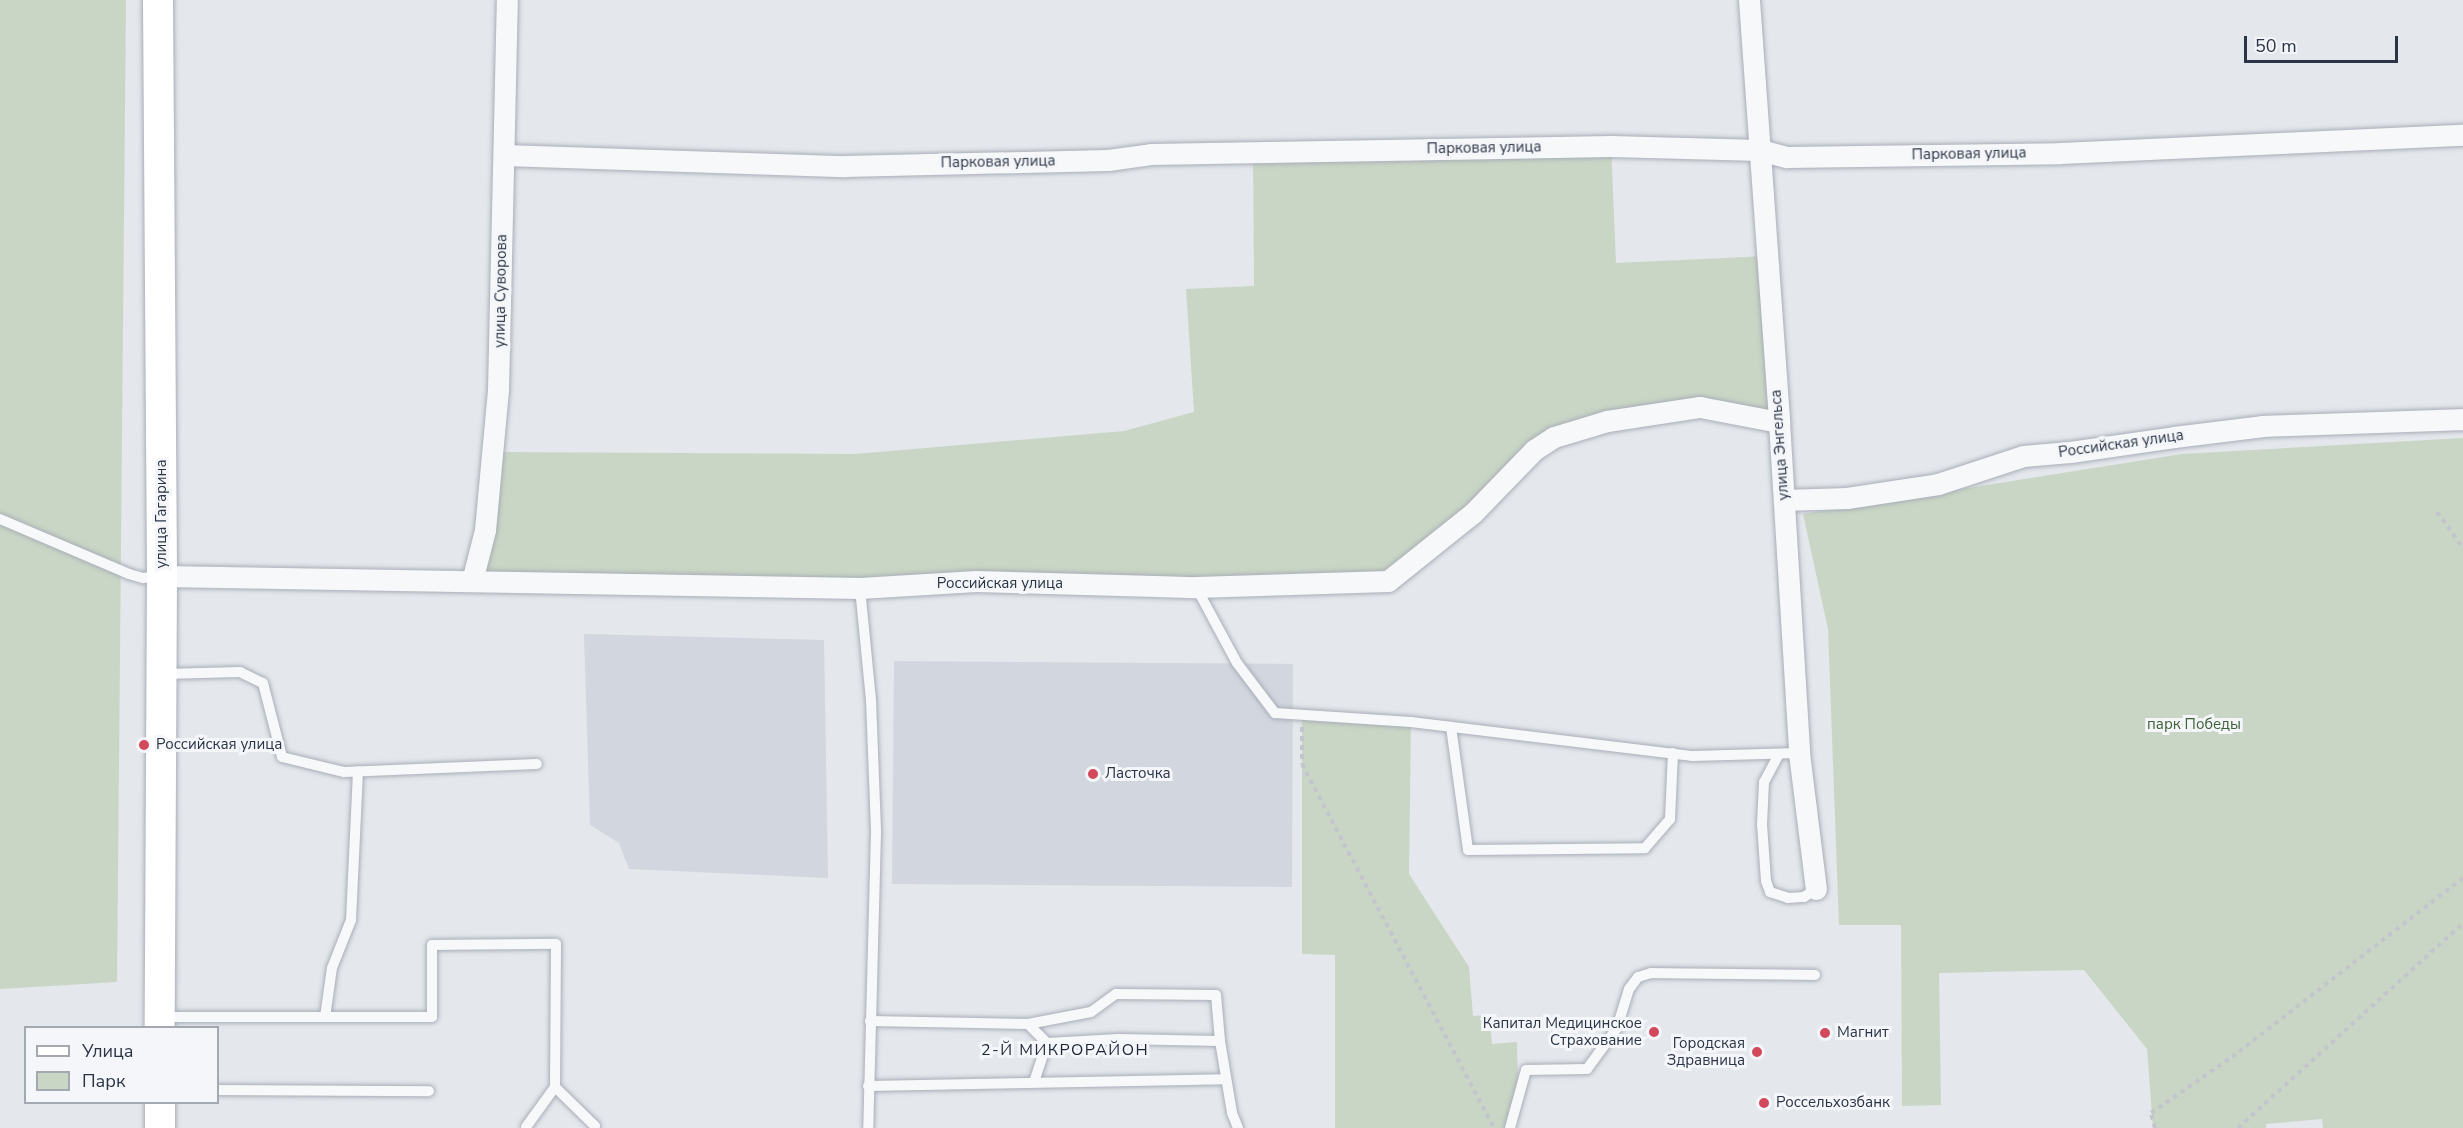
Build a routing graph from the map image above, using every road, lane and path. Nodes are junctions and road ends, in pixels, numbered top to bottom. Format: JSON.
{"nodes":[{"id":1,"x":158,"y":0,"type":"edge"},
{"id":2,"x":507,"y":0,"type":"edge"},
{"id":3,"x":1749,"y":0,"type":"edge"},
{"id":4,"x":2463,"y":135,"type":"edge"},
{"id":5,"x":1760,"y":150,"type":"junction"},
{"id":6,"x":504,"y":155,"type":"junction"},
{"id":7,"x":2463,"y":419,"type":"edge"},
{"id":8,"x":1779,"y":422,"type":"junction"},
{"id":9,"x":1784,"y":500,"type":"junction"},
{"id":10,"x":2437,"y":512,"type":"dead end"},
{"id":11,"x":0,"y":519,"type":"edge"},
{"id":12,"x":2463,"y":548,"type":"edge"},
{"id":13,"x":162,"y":576,"type":"junction"},
{"id":14,"x":472,"y":581,"type":"junction"},
{"id":15,"x":1197,"y":587,"type":"junction"},
{"id":16,"x":860,"y":588,"type":"junction"},
{"id":17,"x":161,"y":674,"type":"junction"},
{"id":18,"x":1302,"y":715,"type":"junction"},
{"id":19,"x":1451,"y":727,"type":"junction"},
{"id":20,"x":1673,"y":753,"type":"junction"},
{"id":21,"x":1789,"y":753,"type":"junction"},
{"id":22,"x":537,"y":764,"type":"dead end"},
{"id":23,"x":358,"y":771,"type":"junction"},
{"id":24,"x":2463,"y":878,"type":"edge"},
{"id":25,"x":1816,"y":889,"type":"joint"},
{"id":26,"x":2463,"y":923,"type":"edge"},
{"id":27,"x":1815,"y":975,"type":"dead end"},
{"id":28,"x":325,"y":1017,"type":"junction"},
{"id":29,"x":870,"y":1021,"type":"junction"},
{"id":30,"x":160,"y":1022,"type":"edge"},
{"id":31,"x":1028,"y":1024,"type":"junction"},
{"id":32,"x":1220,"y":1041,"type":"junction"},
{"id":33,"x":1047,"y":1043,"type":"junction"},
{"id":34,"x":1226,"y":1079,"type":"junction"},
{"id":35,"x":1034,"y":1082,"type":"junction"},
{"id":36,"x":868,"y":1086,"type":"junction"},
{"id":37,"x":555,"y":1087,"type":"junction"},
{"id":38,"x":219,"y":1090,"type":"edge"},
{"id":39,"x":429,"y":1091,"type":"dead end"},
{"id":40,"x":160,"y":1104,"type":"edge"},
{"id":41,"x":595,"y":1126,"type":"dead end"},
{"id":42,"x":526,"y":1127,"type":"edge"},
{"id":43,"x":160,"y":1128,"type":"edge"},
{"id":44,"x":868,"y":1128,"type":"edge"},
{"id":45,"x":1238,"y":1128,"type":"edge"},
{"id":46,"x":1494,"y":1128,"type":"edge"},
{"id":47,"x":1510,"y":1128,"type":"edge"},
{"id":48,"x":2155,"y":1128,"type":"edge"},
{"id":49,"x":2238,"y":1128,"type":"edge"}],
"edges":[{"from":1,"to":13,"type":"street","name":"улица Гагарина"},
{"from":2,"to":6,"type":"street","name":"улица Суворова"},
{"from":3,"to":5,"type":"street","name":"улица Энгельса"},
{"from":4,"to":5,"type":"street","name":"Парковая улица"},
{"from":5,"to":6,"type":"street","name":"Парковая улица"},
{"from":5,"to":8,"type":"street","name":"улица Энгельса"},
{"from":6,"to":14,"type":"street","name":"улица Суворова"},
{"from":7,"to":9,"type":"street","name":"Российская улица"},
{"from":8,"to":9,"type":"street","name":"улица Энгельса"},
{"from":8,"to":15,"type":"street","name":"Российская улица"},
{"from":9,"to":21,"type":"street","name":"улица Энгельса"},
{"from":10,"to":12,"type":"path"},
{"from":11,"to":13,"type":"lane"},
{"from":13,"to":14,"type":"street","name":"Российская улица"},
{"from":13,"to":17,"type":"street","name":"улица Гагарина"},
{"from":14,"to":16,"type":"street","name":"Российская улица"},
{"from":15,"to":16,"type":"street","name":"Российская улица"},
{"from":15,"to":18,"type":"lane"},
{"from":16,"to":29,"type":"lane"},
{"from":17,"to":23,"type":"lane"},
{"from":17,"to":30,"type":"street","name":"улица Гагарина"},
{"from":18,"to":19,"type":"lane"},
{"from":18,"to":46,"type":"path"},
{"from":19,"to":20,"type":"lane"},
{"from":19,"to":20,"type":"lane"},
{"from":20,"to":21,"type":"lane"},
{"from":21,"to":25,"type":"street","name":"улица Энгельса"},
{"from":21,"to":25,"type":"lane"},
{"from":22,"to":23,"type":"lane"},
{"from":23,"to":28,"type":"lane"},
{"from":24,"to":48,"type":"path"},
{"from":26,"to":49,"type":"path"},
{"from":27,"to":47,"type":"lane"},
{"from":28,"to":30,"type":"lane"},
{"from":28,"to":37,"type":"lane"},
{"from":29,"to":31,"type":"lane"},
{"from":29,"to":36,"type":"lane"},
{"from":31,"to":32,"type":"lane"},
{"from":31,"to":33,"type":"lane"},
{"from":32,"to":33,"type":"lane"},
{"from":32,"to":34,"type":"lane"},
{"from":33,"to":35,"type":"lane"},
{"from":34,"to":35,"type":"lane"},
{"from":34,"to":45,"type":"lane"},
{"from":35,"to":36,"type":"lane"},
{"from":36,"to":44,"type":"lane"},
{"from":37,"to":41,"type":"lane"},
{"from":37,"to":42,"type":"lane"},
{"from":38,"to":39,"type":"lane"},
{"from":40,"to":43,"type":"street"}]}
